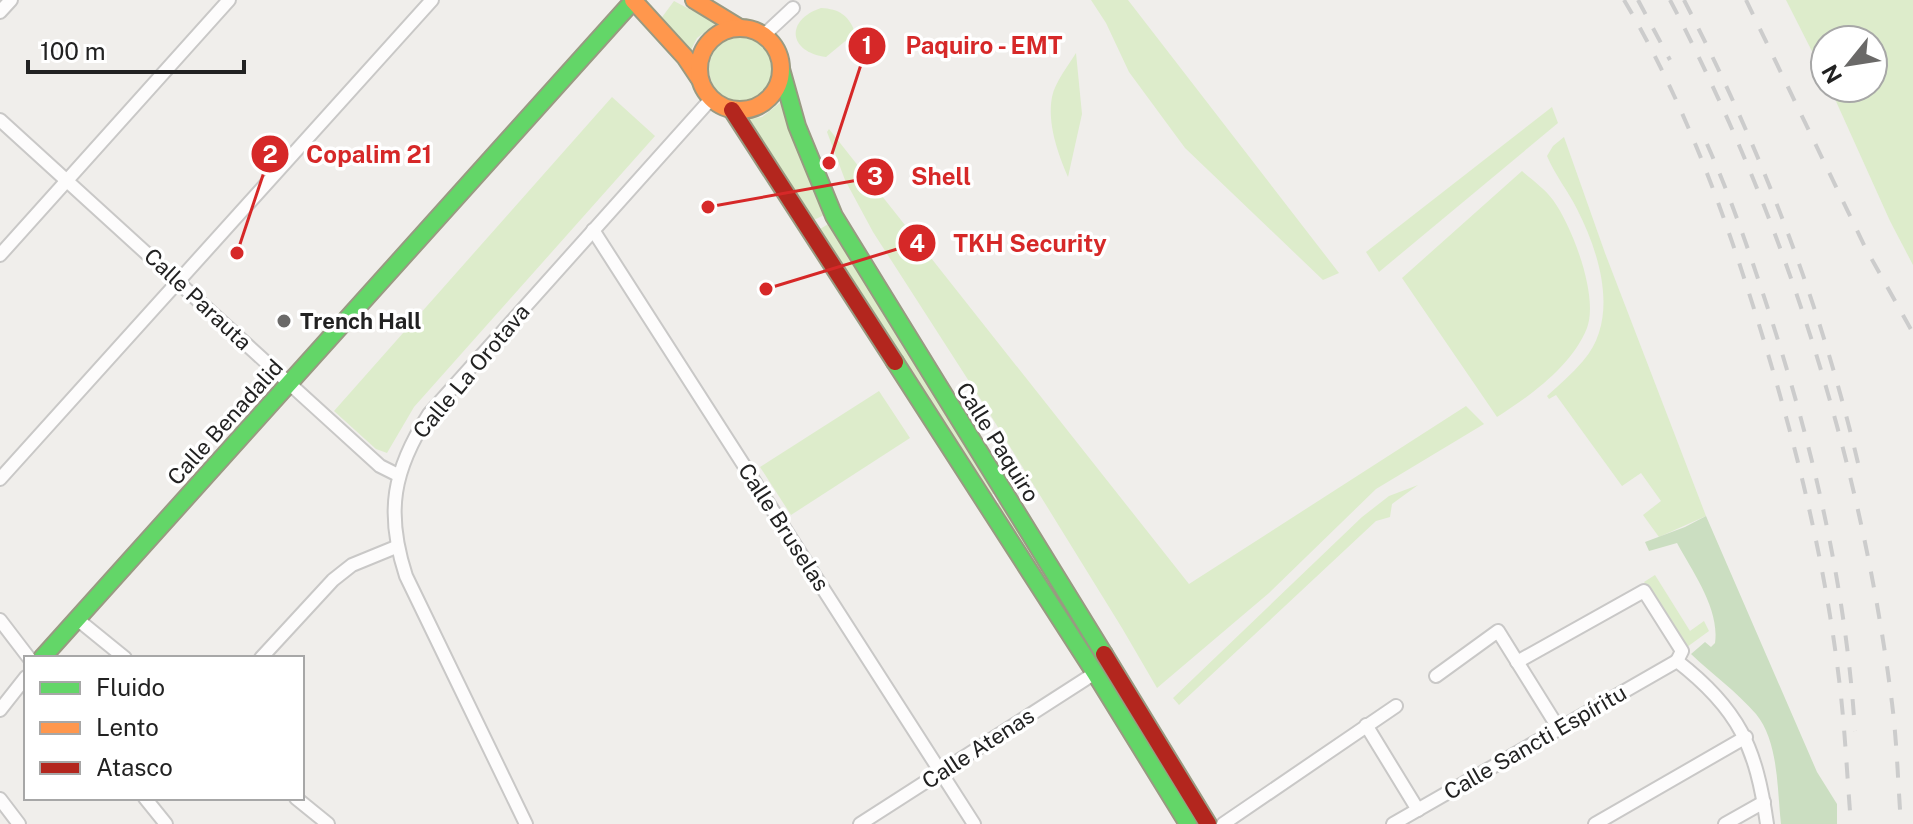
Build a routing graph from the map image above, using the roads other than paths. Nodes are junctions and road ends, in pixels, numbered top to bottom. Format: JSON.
{"nodes":[{"id":1,"x":11,"y":0,"type":"edge"},
{"id":2,"x":229,"y":0,"type":"edge"},
{"id":3,"x":432,"y":0,"type":"edge"},
{"id":4,"x":633,"y":0,"type":"edge"},
{"id":5,"x":694,"y":0,"type":"edge"},
{"id":6,"x":793,"y":8,"type":"dead end"},
{"id":7,"x":0,"y":12,"type":"edge"},
{"id":8,"x":740,"y":28,"type":"junction"},
{"id":9,"x":763,"y":36,"type":"junction"},
{"id":10,"x":781,"y":69,"type":"junction"},
{"id":11,"x":699,"y":78,"type":"junction"},
{"id":12,"x":711,"y":99,"type":"junction"},
{"id":13,"x":732,"y":110,"type":"junction"},
{"id":14,"x":0,"y":120,"type":"edge"},
{"id":15,"x":67,"y":181,"type":"junction"},
{"id":16,"x":593,"y":230,"type":"junction"},
{"id":17,"x":0,"y":255,"type":"edge"},
{"id":18,"x":179,"y":281,"type":"junction"},
{"id":19,"x":289,"y":383,"type":"junction"},
{"id":20,"x":398,"y":475,"type":"junction"},
{"id":21,"x":0,"y":479,"type":"edge"},
{"id":22,"x":396,"y":547,"type":"junction"},
{"id":23,"x":77,"y":619,"type":"junction"},
{"id":24,"x":0,"y":620,"type":"edge"},
{"id":25,"x":27,"y":656,"type":"edge"},
{"id":26,"x":44,"y":656,"type":"edge"},
{"id":27,"x":123,"y":656,"type":"edge"},
{"id":28,"x":263,"y":656,"type":"edge"},
{"id":29,"x":1677,"y":661,"type":"junction"},
{"id":30,"x":1517,"y":662,"type":"junction"},
{"id":31,"x":1095,"y":673,"type":"junction"},
{"id":32,"x":1436,"y":676,"type":"dead end"},
{"id":33,"x":24,"y":680,"type":"edge"},
{"id":34,"x":1396,"y":706,"type":"dead end"},
{"id":35,"x":0,"y":710,"type":"edge"},
{"id":36,"x":1366,"y":725,"type":"junction"},
{"id":37,"x":1559,"y":729,"type":"junction"},
{"id":38,"x":1746,"y":737,"type":"junction"},
{"id":39,"x":941,"y":772,"type":"junction"},
{"id":40,"x":0,"y":799,"type":"edge"},
{"id":41,"x":147,"y":800,"type":"edge"},
{"id":42,"x":298,"y":800,"type":"edge"},
{"id":43,"x":1764,"y":802,"type":"junction"},
{"id":44,"x":1418,"y":810,"type":"junction"},
{"id":45,"x":19,"y":824,"type":"edge"},
{"id":46,"x":166,"y":824,"type":"edge"},
{"id":47,"x":328,"y":824,"type":"edge"},
{"id":48,"x":526,"y":824,"type":"edge"},
{"id":49,"x":860,"y":824,"type":"edge"},
{"id":50,"x":974,"y":824,"type":"edge"},
{"id":51,"x":1188,"y":824,"type":"edge"},
{"id":52,"x":1208,"y":824,"type":"edge"},
{"id":53,"x":1223,"y":824,"type":"edge"},
{"id":54,"x":1393,"y":824,"type":"edge"},
{"id":55,"x":1595,"y":824,"type":"edge"},
{"id":56,"x":1725,"y":824,"type":"edge"},
{"id":57,"x":1767,"y":824,"type":"edge"}],
"edges":[{"from":1,"to":7,"type":"street"},
{"from":2,"to":15,"type":"street"},
{"from":3,"to":18,"type":"street"},
{"from":4,"to":11,"type":"main road"},
{"from":4,"to":19,"type":"main road","name":"Calle Benadalid"},
{"from":5,"to":8,"type":"main road"},
{"from":6,"to":9,"type":"street"},
{"from":8,"to":9,"type":"main road"},
{"from":8,"to":11,"type":"main road"},
{"from":9,"to":10,"type":"main road"},
{"from":10,"to":13,"type":"main road"},
{"from":10,"to":52,"type":"main road","name":"Calle Paquiro"},
{"from":11,"to":12,"type":"main road"},
{"from":12,"to":13,"type":"main road"},
{"from":12,"to":16,"type":"street","name":"Calle La Orotava"},
{"from":13,"to":31,"type":"main road","name":"Calle Paquiro"},
{"from":14,"to":15,"type":"street","name":"Calle Parauta"},
{"from":15,"to":17,"type":"street"},
{"from":15,"to":18,"type":"street","name":"Calle Parauta"},
{"from":16,"to":20,"type":"street","name":"Calle La Orotava"},
{"from":16,"to":39,"type":"street","name":"Calle Bruselas"},
{"from":18,"to":19,"type":"street","name":"Calle Parauta"},
{"from":18,"to":21,"type":"street"},
{"from":19,"to":20,"type":"street","name":"Calle Parauta"},
{"from":19,"to":23,"type":"main road","name":"Calle Benadalid"},
{"from":20,"to":22,"type":"street","name":"Calle La Orotava"},
{"from":22,"to":28,"type":"street"},
{"from":22,"to":48,"type":"street","name":"Calle La Orotava"},
{"from":23,"to":26,"type":"main road","name":"Calle Benadalid"},
{"from":23,"to":27,"type":"street"},
{"from":24,"to":25,"type":"street"},
{"from":29,"to":30,"type":"street"},
{"from":29,"to":37,"type":"street","name":"Calle Sancti Espíritu"},
{"from":29,"to":38,"type":"street"},
{"from":30,"to":32,"type":"street"},
{"from":30,"to":37,"type":"street"},
{"from":31,"to":39,"type":"street","name":"Calle Atenas"},
{"from":31,"to":51,"type":"main road","name":"Calle Paquiro"},
{"from":33,"to":35,"type":"street"},
{"from":34,"to":36,"type":"street"},
{"from":36,"to":44,"type":"street"},
{"from":36,"to":53,"type":"street"},
{"from":37,"to":44,"type":"street","name":"Calle Sancti Espíritu"},
{"from":38,"to":43,"type":"street"},
{"from":38,"to":55,"type":"street"},
{"from":39,"to":49,"type":"street","name":"Calle Atenas"},
{"from":39,"to":50,"type":"street","name":"Calle Bruselas"},
{"from":40,"to":45,"type":"street"},
{"from":41,"to":46,"type":"street"},
{"from":42,"to":47,"type":"street"},
{"from":43,"to":56,"type":"street"},
{"from":43,"to":57,"type":"street"},
{"from":44,"to":54,"type":"street","name":"Calle Sancti Espíritu"}]}
